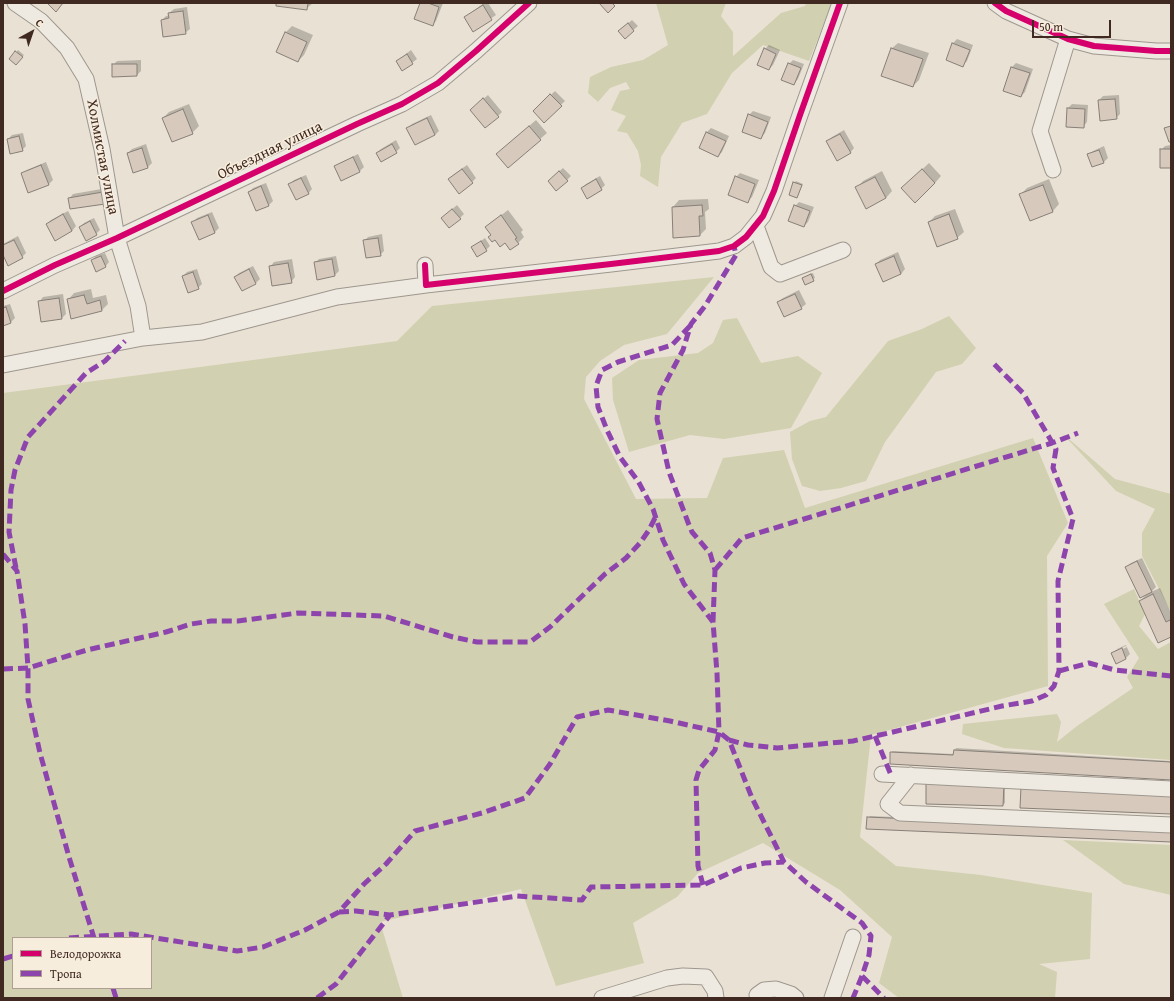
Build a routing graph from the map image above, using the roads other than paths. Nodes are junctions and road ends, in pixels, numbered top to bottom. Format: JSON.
{"nodes":[{"id":1,"x":15,"y":3,"type":"edge"},
{"id":2,"x":529,"y":3,"type":"edge"},
{"id":3,"x":840,"y":3,"type":"edge"},
{"id":4,"x":995,"y":3,"type":"edge"},
{"id":5,"x":1068,"y":39,"type":"junction"},
{"id":6,"x":1171,"y":51,"type":"edge"},
{"id":7,"x":1053,"y":170,"type":"dead end"},
{"id":8,"x":756,"y":226,"type":"junction"},
{"id":9,"x":117,"y":238,"type":"junction"},
{"id":10,"x":842,"y":250,"type":"dead end"},
{"id":11,"x":425,"y":265,"type":"dead end"},
{"id":12,"x":426,"y":285,"type":"junction"},
{"id":13,"x":3,"y":291,"type":"edge"},
{"id":14,"x":142,"y":338,"type":"junction"},
{"id":15,"x":3,"y":365,"type":"edge"},
{"id":16,"x":882,"y":774,"type":"dead end"},
{"id":17,"x":910,"y":775,"type":"junction"},
{"id":18,"x":1171,"y":789,"type":"edge"},
{"id":19,"x":1171,"y":825,"type":"edge"},
{"id":20,"x":853,"y":937,"type":"dead end"},
{"id":21,"x":757,"y":995,"type":"dead end"},
{"id":22,"x":602,"y":998,"type":"edge"},
{"id":23,"x":716,"y":998,"type":"edge"},
{"id":24,"x":796,"y":998,"type":"edge"},
{"id":25,"x":832,"y":998,"type":"edge"}],
"edges":[{"from":1,"to":9,"type":"street","name":"Холмистая улица"},
{"from":2,"to":9,"type":"street","name":"Объездная улица"},
{"from":3,"to":8,"type":"street"},
{"from":4,"to":5,"type":"street"},
{"from":5,"to":6,"type":"street"},
{"from":5,"to":7,"type":"street"},
{"from":8,"to":10,"type":"street"},
{"from":8,"to":12,"type":"street"},
{"from":9,"to":13,"type":"street","name":"Объездная улица"},
{"from":9,"to":14,"type":"street","name":"Холмистая улица"},
{"from":11,"to":12,"type":"street"},
{"from":12,"to":14,"type":"street"},
{"from":14,"to":15,"type":"street"},
{"from":16,"to":17,"type":"street"},
{"from":17,"to":18,"type":"street"},
{"from":17,"to":19,"type":"street"},
{"from":20,"to":25,"type":"street"},
{"from":21,"to":24,"type":"street"},
{"from":22,"to":23,"type":"street"}]}
